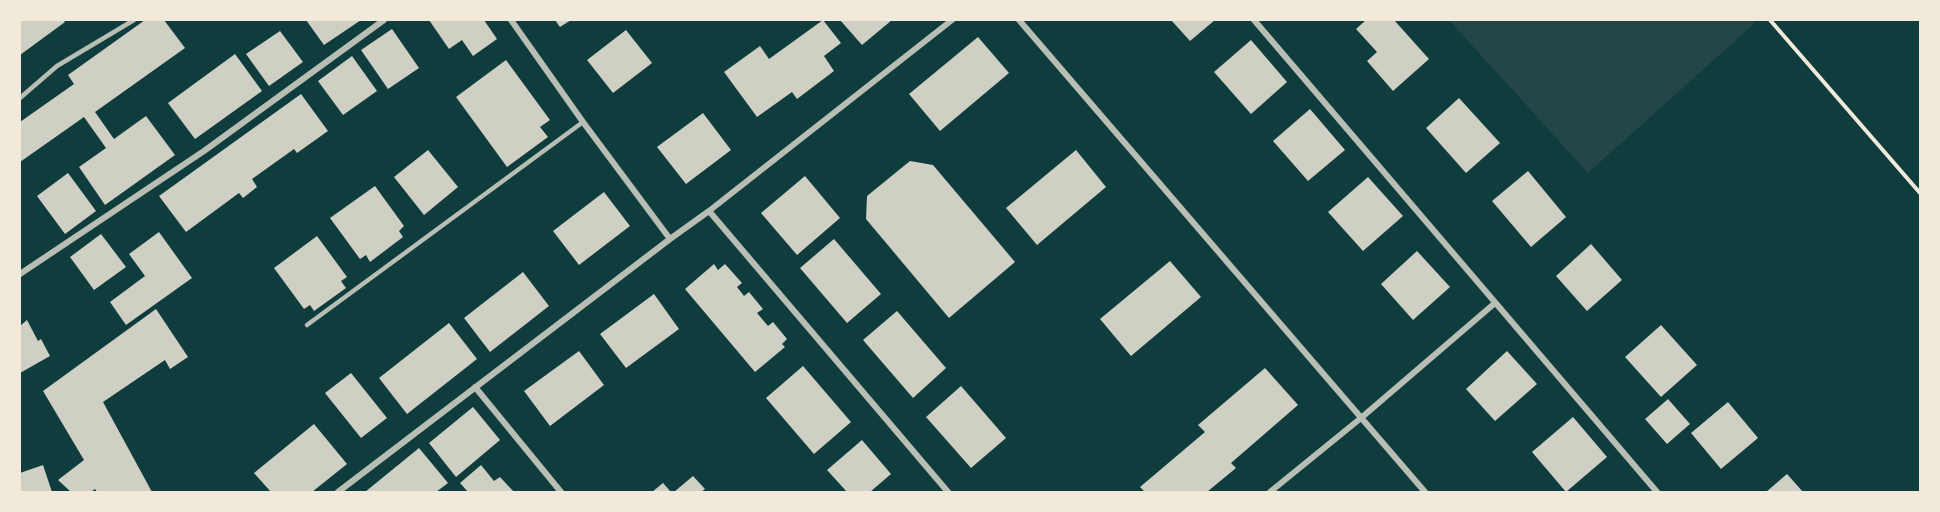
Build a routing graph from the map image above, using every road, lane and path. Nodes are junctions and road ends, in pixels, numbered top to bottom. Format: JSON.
{"nodes":[{"id":1,"x":134,"y":20,"type":"edge"},
{"id":2,"x":384,"y":20,"type":"edge"},
{"id":3,"x":511,"y":20,"type":"edge"},
{"id":4,"x":952,"y":20,"type":"edge"},
{"id":5,"x":1019,"y":20,"type":"edge"},
{"id":6,"x":1254,"y":20,"type":"edge"},
{"id":7,"x":1770,"y":20,"type":"edge"},
{"id":8,"x":20,"y":98,"type":"edge"},
{"id":9,"x":583,"y":122,"type":"junction"},
{"id":10,"x":1920,"y":193,"type":"edge"},
{"id":11,"x":709,"y":211,"type":"junction"},
{"id":12,"x":670,"y":239,"type":"junction"},
{"id":13,"x":20,"y":274,"type":"edge"},
{"id":14,"x":1495,"y":303,"type":"junction"},
{"id":15,"x":307,"y":325,"type":"dead end"},
{"id":16,"x":475,"y":387,"type":"junction"},
{"id":17,"x":1361,"y":418,"type":"junction"},
{"id":18,"x":338,"y":492,"type":"edge"},
{"id":19,"x":561,"y":492,"type":"edge"},
{"id":20,"x":948,"y":492,"type":"edge"},
{"id":21,"x":1270,"y":492,"type":"edge"},
{"id":22,"x":1425,"y":492,"type":"edge"},
{"id":23,"x":1657,"y":492,"type":"edge"}],
"edges":[{"from":1,"to":8,"type":"lane"},
{"from":2,"to":13,"type":"street"},
{"from":3,"to":9,"type":"street"},
{"from":4,"to":11,"type":"street"},
{"from":5,"to":17,"type":"street"},
{"from":6,"to":14,"type":"street"},
{"from":7,"to":10,"type":"path"},
{"from":9,"to":12,"type":"street"},
{"from":9,"to":15,"type":"lane"},
{"from":11,"to":12,"type":"street"},
{"from":11,"to":20,"type":"street"},
{"from":12,"to":16,"type":"street"},
{"from":14,"to":17,"type":"street"},
{"from":14,"to":23,"type":"street"},
{"from":16,"to":18,"type":"street"},
{"from":16,"to":19,"type":"street"},
{"from":17,"to":21,"type":"street"},
{"from":17,"to":22,"type":"street"}]}
